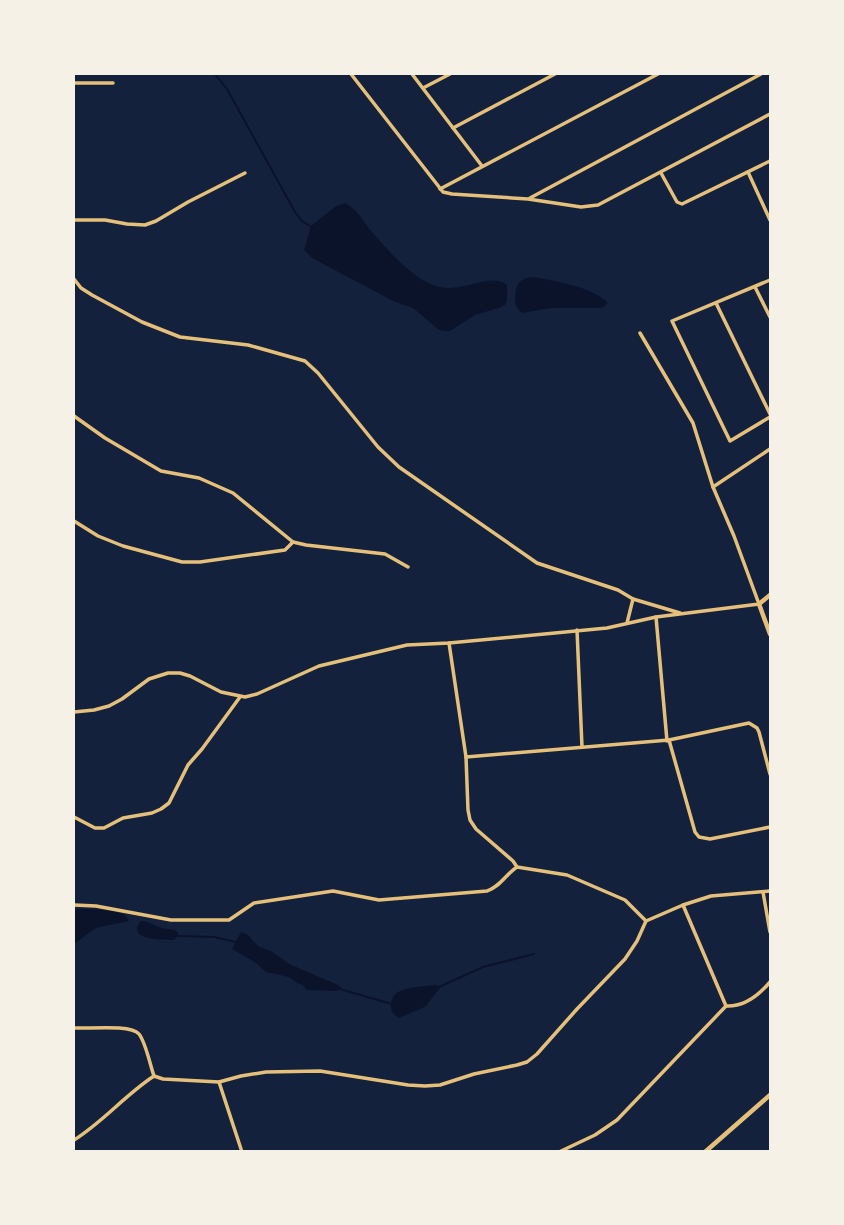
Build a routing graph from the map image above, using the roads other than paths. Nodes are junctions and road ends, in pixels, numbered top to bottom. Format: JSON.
{"nodes":[{"id":1,"x":351,"y":74,"type":"edge"},
{"id":2,"x":412,"y":74,"type":"edge"},
{"id":3,"x":450,"y":74,"type":"edge"},
{"id":4,"x":555,"y":74,"type":"edge"},
{"id":5,"x":658,"y":74,"type":"edge"},
{"id":6,"x":761,"y":74,"type":"edge"},
{"id":7,"x":74,"y":83,"type":"edge"},
{"id":8,"x":113,"y":83,"type":"dead end"},
{"id":9,"x":423,"y":88,"type":"junction"},
{"id":10,"x":771,"y":114,"type":"edge"},
{"id":11,"x":453,"y":128,"type":"junction"},
{"id":12,"x":771,"y":161,"type":"edge"},
{"id":13,"x":482,"y":166,"type":"junction"},
{"id":14,"x":660,"y":172,"type":"junction"},
{"id":15,"x":748,"y":172,"type":"junction"},
{"id":16,"x":245,"y":173,"type":"dead end"},
{"id":17,"x":440,"y":189,"type":"junction"},
{"id":18,"x":528,"y":199,"type":"junction"},
{"id":19,"x":74,"y":220,"type":"edge"},
{"id":20,"x":771,"y":220,"type":"edge"},
{"id":21,"x":74,"y":279,"type":"edge"},
{"id":22,"x":771,"y":280,"type":"edge"},
{"id":23,"x":755,"y":286,"type":"junction"},
{"id":24,"x":716,"y":303,"type":"junction"},
{"id":25,"x":771,"y":317,"type":"edge"},
{"id":26,"x":640,"y":332,"type":"dead end"},
{"id":27,"x":74,"y":416,"type":"edge"},
{"id":28,"x":771,"y":416,"type":"edge"},
{"id":29,"x":771,"y":449,"type":"edge"},
{"id":30,"x":713,"y":487,"type":"junction"},
{"id":31,"x":74,"y":521,"type":"edge"},
{"id":32,"x":293,"y":542,"type":"junction"},
{"id":33,"x":408,"y":566,"type":"dead end"},
{"id":34,"x":771,"y":595,"type":"edge"},
{"id":35,"x":633,"y":599,"type":"junction"},
{"id":36,"x":759,"y":604,"type":"junction"},
{"id":37,"x":681,"y":614,"type":"junction"},
{"id":38,"x":656,"y":617,"type":"junction"},
{"id":39,"x":627,"y":623,"type":"junction"},
{"id":40,"x":577,"y":630,"type":"junction"},
{"id":41,"x":771,"y":634,"type":"edge"},
{"id":42,"x":449,"y":643,"type":"junction"},
{"id":43,"x":240,"y":697,"type":"junction"},
{"id":44,"x":74,"y":712,"type":"edge"},
{"id":45,"x":668,"y":740,"type":"junction"},
{"id":46,"x":582,"y":747,"type":"junction"},
{"id":47,"x":466,"y":757,"type":"junction"},
{"id":48,"x":771,"y":774,"type":"edge"},
{"id":49,"x":74,"y":817,"type":"edge"},
{"id":50,"x":771,"y":827,"type":"edge"},
{"id":51,"x":517,"y":867,"type":"junction"},
{"id":52,"x":771,"y":891,"type":"edge"},
{"id":53,"x":762,"y":892,"type":"junction"},
{"id":54,"x":74,"y":905,"type":"edge"},
{"id":55,"x":683,"y":905,"type":"junction"},
{"id":56,"x":646,"y":921,"type":"junction"},
{"id":57,"x":771,"y":932,"type":"edge"},
{"id":58,"x":771,"y":982,"type":"edge"},
{"id":59,"x":726,"y":1006,"type":"junction"},
{"id":60,"x":74,"y":1028,"type":"edge"},
{"id":61,"x":154,"y":1076,"type":"junction"},
{"id":62,"x":219,"y":1083,"type":"junction"},
{"id":63,"x":771,"y":1095,"type":"edge"},
{"id":64,"x":74,"y":1140,"type":"edge"},
{"id":65,"x":242,"y":1152,"type":"edge"},
{"id":66,"x":559,"y":1152,"type":"edge"},
{"id":67,"x":705,"y":1152,"type":"edge"}],
"edges":[{"from":1,"to":17,"type":"street"},
{"from":2,"to":9,"type":"street"},
{"from":3,"to":9,"type":"street"},
{"from":4,"to":11,"type":"street"},
{"from":5,"to":13,"type":"street"},
{"from":6,"to":18,"type":"street"},
{"from":7,"to":8,"type":"street"},
{"from":9,"to":11,"type":"street"},
{"from":10,"to":14,"type":"street"},
{"from":11,"to":13,"type":"street"},
{"from":12,"to":15,"type":"street"},
{"from":13,"to":17,"type":"street"},
{"from":14,"to":15,"type":"street"},
{"from":14,"to":18,"type":"street"},
{"from":15,"to":20,"type":"street"},
{"from":16,"to":19,"type":"street"},
{"from":17,"to":18,"type":"street"},
{"from":21,"to":35,"type":"street"},
{"from":22,"to":23,"type":"street"},
{"from":23,"to":24,"type":"street"},
{"from":23,"to":25,"type":"street"},
{"from":24,"to":28,"type":"street"},
{"from":24,"to":28,"type":"street"},
{"from":26,"to":30,"type":"street"},
{"from":27,"to":32,"type":"street"},
{"from":29,"to":30,"type":"street"},
{"from":30,"to":36,"type":"street"},
{"from":31,"to":32,"type":"street"},
{"from":32,"to":33,"type":"street"},
{"from":34,"to":36,"type":"street"},
{"from":35,"to":37,"type":"street"},
{"from":35,"to":39,"type":"street"},
{"from":36,"to":37,"type":"street"},
{"from":36,"to":41,"type":"street"},
{"from":37,"to":38,"type":"street"},
{"from":38,"to":39,"type":"street"},
{"from":38,"to":45,"type":"street"},
{"from":39,"to":40,"type":"street"},
{"from":40,"to":42,"type":"street"},
{"from":40,"to":46,"type":"street"},
{"from":42,"to":43,"type":"street"},
{"from":42,"to":47,"type":"street"},
{"from":43,"to":44,"type":"street"},
{"from":43,"to":49,"type":"street"},
{"from":45,"to":46,"type":"street"},
{"from":45,"to":48,"type":"street"},
{"from":45,"to":50,"type":"street"},
{"from":46,"to":47,"type":"street"},
{"from":47,"to":51,"type":"street"},
{"from":51,"to":54,"type":"street"},
{"from":51,"to":56,"type":"street"},
{"from":52,"to":53,"type":"street"},
{"from":53,"to":55,"type":"street"},
{"from":53,"to":57,"type":"street"},
{"from":55,"to":56,"type":"street"},
{"from":55,"to":59,"type":"street"},
{"from":56,"to":62,"type":"street"},
{"from":58,"to":59,"type":"street"},
{"from":59,"to":66,"type":"street"},
{"from":60,"to":61,"type":"street"},
{"from":61,"to":62,"type":"street"},
{"from":61,"to":64,"type":"street"},
{"from":62,"to":65,"type":"street"},
{"from":63,"to":67,"type":"street"}]}
